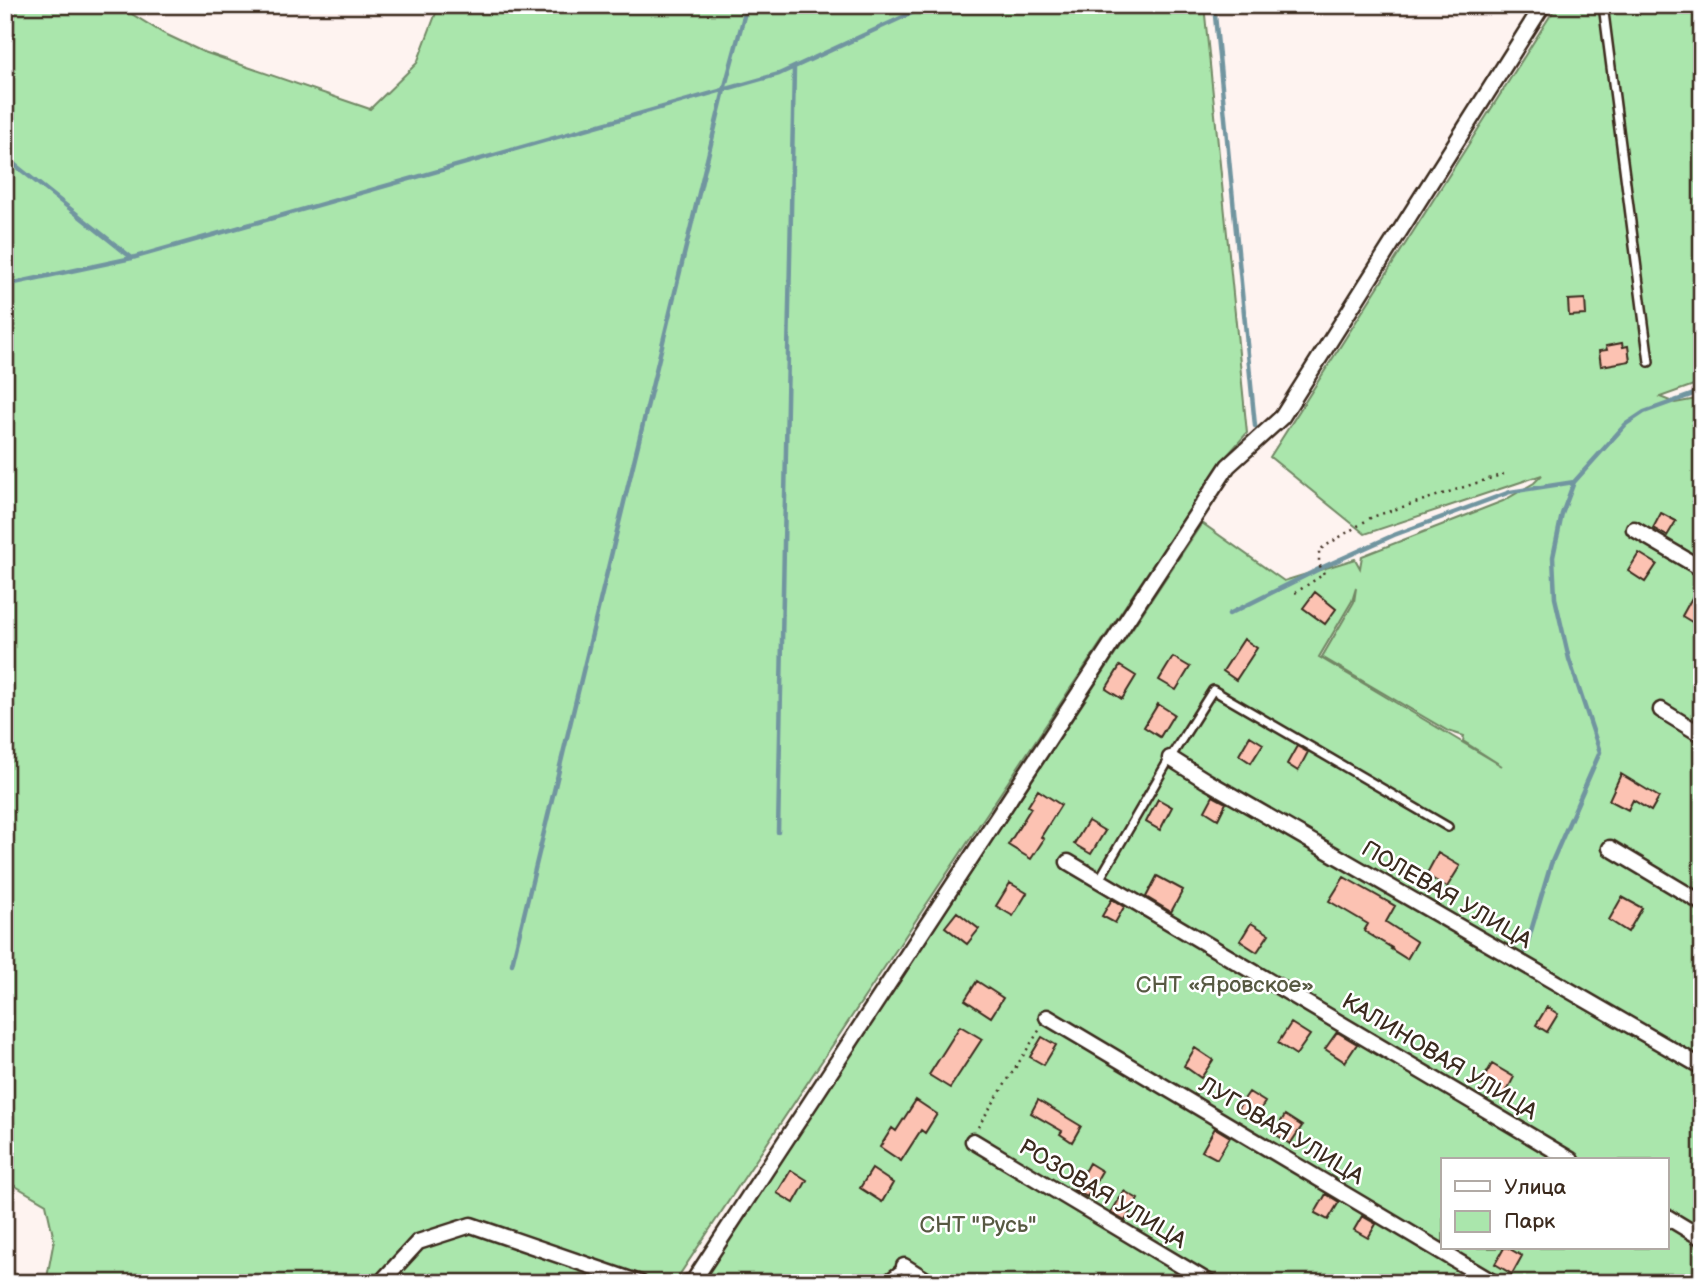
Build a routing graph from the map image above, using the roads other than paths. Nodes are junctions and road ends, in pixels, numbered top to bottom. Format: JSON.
{"nodes":[{"id":1,"x":1543,"y":5,"type":"edge"},
{"id":2,"x":1602,"y":5,"type":"edge"},
{"id":3,"x":1648,"y":362,"type":"dead end"},
{"id":4,"x":1634,"y":529,"type":"dead end"},
{"id":5,"x":1702,"y":569,"type":"edge"},
{"id":6,"x":1661,"y":710,"type":"dead end"},
{"id":7,"x":1702,"y":734,"type":"edge"},
{"id":8,"x":1170,"y":758,"type":"junction"},
{"id":9,"x":1448,"y":827,"type":"dead end"},
{"id":10,"x":1610,"y":848,"type":"dead end"},
{"id":11,"x":1068,"y":862,"type":"dead end"},
{"id":12,"x":1099,"y":880,"type":"junction"},
{"id":13,"x":1702,"y":903,"type":"edge"},
{"id":14,"x":1047,"y":1017,"type":"road end"},
{"id":15,"x":1702,"y":1067,"type":"edge"},
{"id":16,"x":973,"y":1141,"type":"road end"},
{"id":17,"x":1568,"y":1158,"type":"edge"},
{"id":18,"x":1668,"y":1218,"type":"edge"},
{"id":19,"x":1702,"y":1238,"type":"edge"},
{"id":20,"x":904,"y":1266,"type":"joint"},
{"id":21,"x":384,"y":1283,"type":"edge"},
{"id":22,"x":640,"y":1283,"type":"edge"},
{"id":23,"x":687,"y":1283,"type":"edge"},
{"id":24,"x":882,"y":1283,"type":"edge"},
{"id":25,"x":932,"y":1283,"type":"edge"},
{"id":26,"x":1210,"y":1283,"type":"edge"},
{"id":27,"x":1494,"y":1283,"type":"edge"}],
"edges":[{"from":1,"to":23,"type":"street"},
{"from":2,"to":3,"type":"lane"},
{"from":4,"to":5,"type":"street"},
{"from":6,"to":7,"type":"street"},
{"from":8,"to":9,"type":"lane"},
{"from":8,"to":12,"type":"lane"},
{"from":8,"to":15,"type":"street","name":"ПОЛЕВАЯ УЛИЦА"},
{"from":10,"to":13,"type":"street"},
{"from":11,"to":12,"type":"street","name":"КАЛИНОВАЯ УЛИЦА"},
{"from":12,"to":17,"type":"street","name":"КАЛИНОВАЯ УЛИЦА"},
{"from":14,"to":27,"type":"street","name":"ЛУГОВАЯ УЛИЦА"},
{"from":16,"to":26,"type":"street","name":"РОЗОВАЯ УЛИЦА"},
{"from":18,"to":19,"type":"street"},
{"from":20,"to":24,"type":"lane"},
{"from":20,"to":25,"type":"street"},
{"from":21,"to":22,"type":"street"}]}
